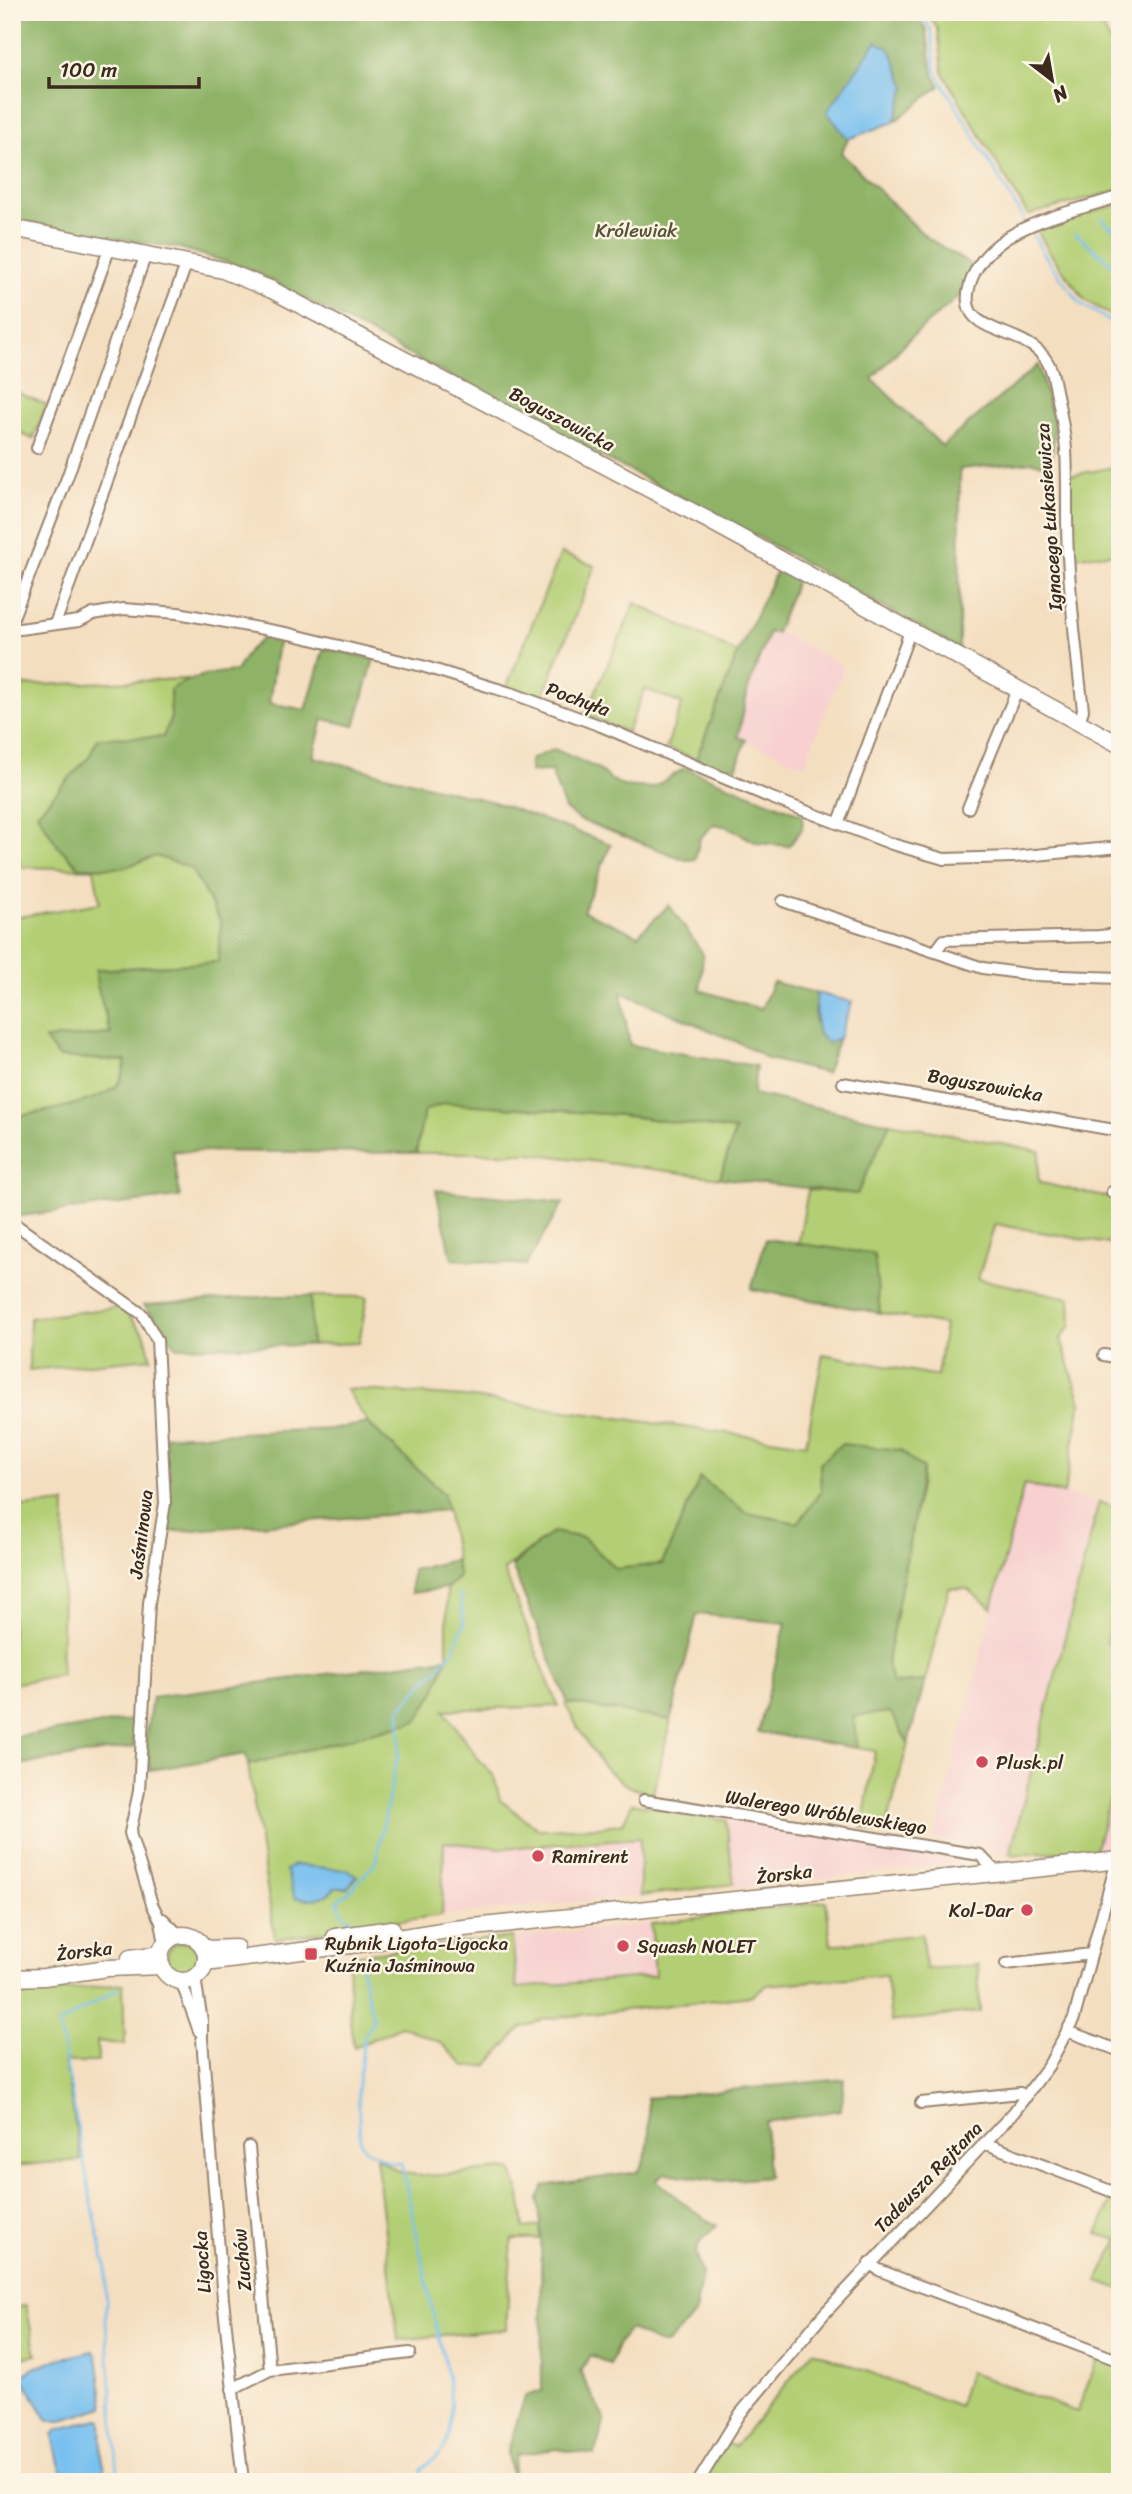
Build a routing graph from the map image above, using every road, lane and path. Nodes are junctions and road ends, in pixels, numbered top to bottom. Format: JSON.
{"nodes":[{"id":1,"x":1120,"y":196,"type":"edge"},
{"id":2,"x":12,"y":228,"type":"edge"},
{"id":3,"x":110,"y":247,"type":"junction"},
{"id":4,"x":146,"y":254,"type":"junction"},
{"id":5,"x":187,"y":262,"type":"junction"},
{"id":6,"x":37,"y":448,"type":"dead end"},
{"id":7,"x":12,"y":620,"type":"edge"},
{"id":8,"x":55,"y":624,"type":"junction"},
{"id":9,"x":911,"y":629,"type":"junction"},
{"id":10,"x":12,"y":630,"type":"edge"},
{"id":11,"x":1017,"y":690,"type":"junction"},
{"id":12,"x":1079,"y":722,"type":"junction"},
{"id":13,"x":1120,"y":745,"type":"edge"},
{"id":14,"x":968,"y":808,"type":"dead end"},
{"id":15,"x":839,"y":822,"type":"junction"},
{"id":16,"x":1120,"y":847,"type":"edge"},
{"id":17,"x":783,"y":901,"type":"dead end"},
{"id":18,"x":1120,"y":934,"type":"edge"},
{"id":19,"x":935,"y":952,"type":"junction"},
{"id":20,"x":1120,"y":978,"type":"edge"},
{"id":21,"x":843,"y":1083,"type":"dead end"},
{"id":22,"x":1120,"y":1131,"type":"edge"},
{"id":23,"x":12,"y":1222,"type":"edge"},
{"id":24,"x":1104,"y":1355,"type":"dead end"},
{"id":25,"x":1120,"y":1358,"type":"edge"},
{"id":26,"x":644,"y":1800,"type":"dead end"},
{"id":27,"x":1118,"y":1860,"type":"edge"},
{"id":28,"x":996,"y":1872,"type":"junction"},
{"id":29,"x":167,"y":1950,"type":"junction"},
{"id":30,"x":1091,"y":1954,"type":"junction"},
{"id":31,"x":205,"y":1956,"type":"junction"},
{"id":32,"x":1006,"y":1964,"type":"dead end"},
{"id":33,"x":12,"y":1969,"type":"edge"},
{"id":34,"x":12,"y":1978,"type":"edge"},
{"id":35,"x":188,"y":1979,"type":"junction"},
{"id":36,"x":1067,"y":2031,"type":"junction"},
{"id":37,"x":1120,"y":2051,"type":"edge"},
{"id":38,"x":1026,"y":2096,"type":"junction"},
{"id":39,"x":921,"y":2103,"type":"dead end"},
{"id":40,"x":984,"y":2143,"type":"junction"},
{"id":41,"x":249,"y":2147,"type":"dead end"},
{"id":42,"x":1116,"y":2193,"type":"dead end"},
{"id":43,"x":869,"y":2263,"type":"junction"},
{"id":44,"x":410,"y":2353,"type":"dead end"},
{"id":45,"x":1120,"y":2361,"type":"edge"},
{"id":46,"x":270,"y":2370,"type":"junction"},
{"id":47,"x":232,"y":2389,"type":"junction"},
{"id":48,"x":243,"y":2482,"type":"edge"},
{"id":49,"x":698,"y":2482,"type":"edge"}],
"edges":[{"from":1,"to":12,"type":"street","name":"Ignacego Łukasiewicza"},
{"from":2,"to":3,"type":"main road","name":"Boguszowicka"},
{"from":3,"to":4,"type":"main road","name":"Boguszowicka"},
{"from":3,"to":6,"type":"street"},
{"from":4,"to":5,"type":"main road","name":"Boguszowicka"},
{"from":4,"to":7,"type":"street"},
{"from":5,"to":8,"type":"street"},
{"from":5,"to":9,"type":"main road","name":"Boguszowicka"},
{"from":8,"to":10,"type":"street","name":"Pochyła"},
{"from":8,"to":15,"type":"street","name":"Pochyła"},
{"from":9,"to":11,"type":"main road","name":"Boguszowicka"},
{"from":9,"to":15,"type":"street"},
{"from":11,"to":12,"type":"main road","name":"Boguszowicka"},
{"from":11,"to":14,"type":"street"},
{"from":12,"to":13,"type":"main road","name":"Boguszowicka"},
{"from":15,"to":16,"type":"street","name":"Pochyła"},
{"from":17,"to":19,"type":"street"},
{"from":18,"to":19,"type":"street"},
{"from":19,"to":20,"type":"street"},
{"from":21,"to":22,"type":"street","name":"Boguszowicka"},
{"from":23,"to":29,"type":"street","name":"Jaśminowa"},
{"from":24,"to":25,"type":"street"},
{"from":26,"to":28,"type":"street","name":"Walerego Wróblewskiego"},
{"from":27,"to":28,"type":"main road","name":"Żorska"},
{"from":27,"to":30,"type":"street","name":"Tadeusza Rejtana"},
{"from":28,"to":31,"type":"main road","name":"Żorska"},
{"from":29,"to":31,"type":"main road"},
{"from":29,"to":33,"type":"main road","name":"Żorska"},
{"from":29,"to":34,"type":"main road","name":"Żorska"},
{"from":29,"to":35,"type":"main road"},
{"from":30,"to":32,"type":"street"},
{"from":30,"to":36,"type":"street","name":"Tadeusza Rejtana"},
{"from":31,"to":35,"type":"main road"},
{"from":35,"to":47,"type":"street","name":"Ligocka"},
{"from":36,"to":37,"type":"street"},
{"from":36,"to":38,"type":"street","name":"Tadeusza Rejtana"},
{"from":38,"to":39,"type":"street"},
{"from":38,"to":40,"type":"street","name":"Tadeusza Rejtana"},
{"from":40,"to":42,"type":"street"},
{"from":40,"to":43,"type":"street","name":"Tadeusza Rejtana"},
{"from":41,"to":46,"type":"street","name":"Zuchów"},
{"from":43,"to":45,"type":"street"},
{"from":43,"to":49,"type":"street","name":"Tadeusza Rejtana"},
{"from":44,"to":46,"type":"street"},
{"from":46,"to":47,"type":"street"},
{"from":47,"to":48,"type":"street","name":"Ligocka"}]}
